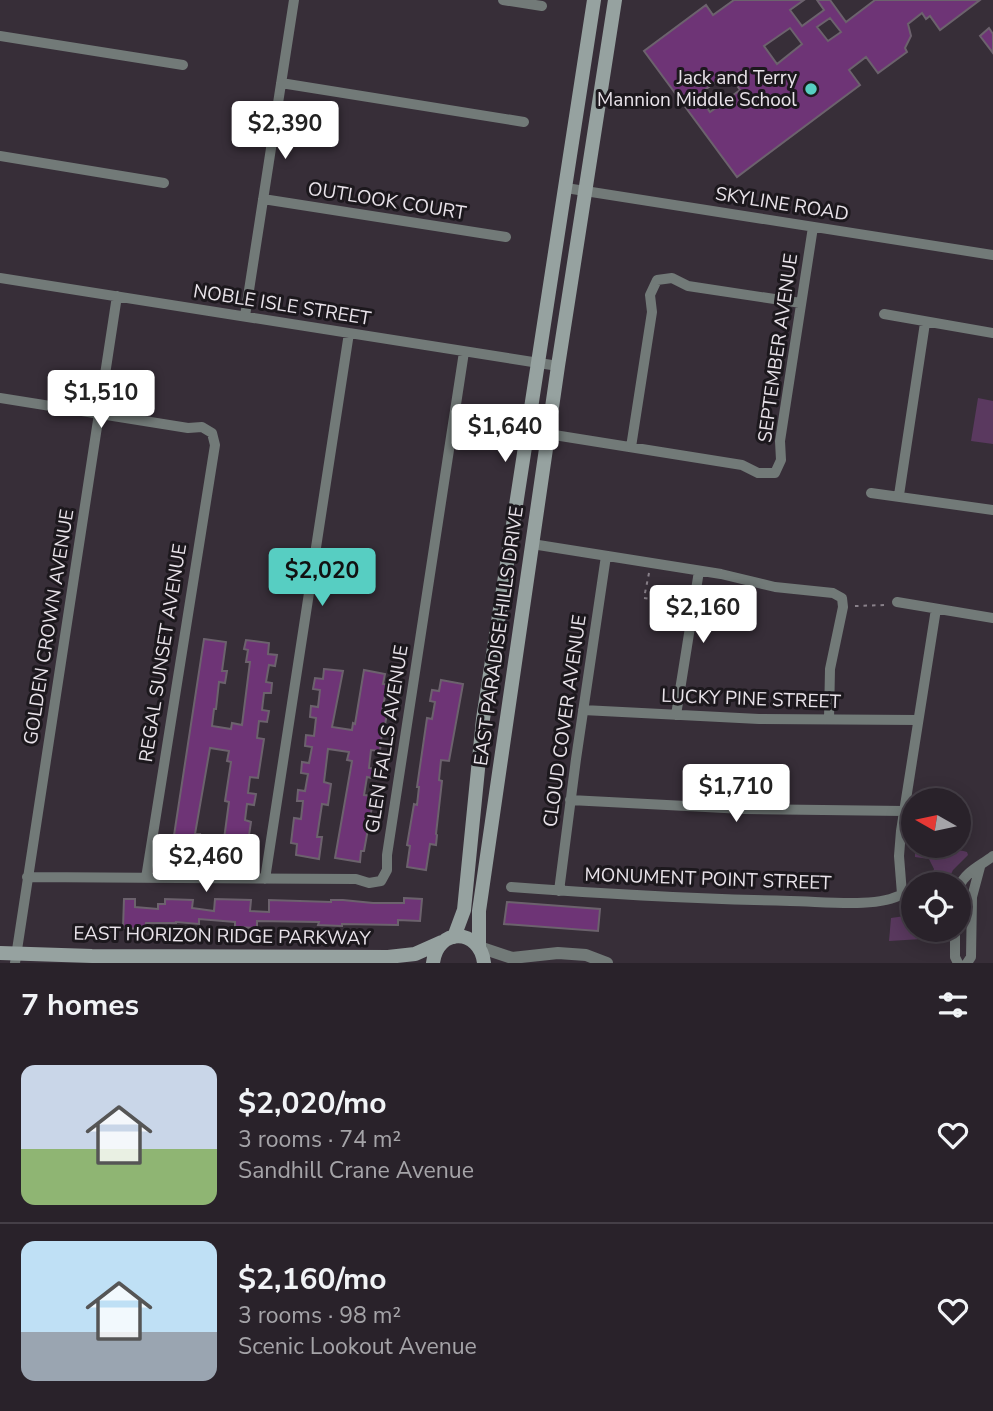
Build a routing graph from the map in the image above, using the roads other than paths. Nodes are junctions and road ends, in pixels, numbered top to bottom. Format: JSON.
{"nodes":[{"id":1,"x":294,"y":0,"type":"edge"},
{"id":2,"x":503,"y":0,"type":"edge"},
{"id":3,"x":594,"y":0,"type":"edge"},
{"id":4,"x":615,"y":0,"type":"edge"},
{"id":5,"x":541,"y":6,"type":"dead end"},
{"id":6,"x":0,"y":36,"type":"edge"},
{"id":7,"x":183,"y":65,"type":"dead end"},
{"id":8,"x":281,"y":83,"type":"junction"},
{"id":9,"x":524,"y":122,"type":"dead end"},
{"id":10,"x":0,"y":156,"type":"edge"},
{"id":11,"x":164,"y":183,"type":"dead end"},
{"id":12,"x":566,"y":188,"type":"junction"},
{"id":13,"x":586,"y":191,"type":"junction"},
{"id":14,"x":263,"y":199,"type":"junction"},
{"id":15,"x":813,"y":227,"type":"junction"},
{"id":16,"x":506,"y":237,"type":"dead end"},
{"id":17,"x":993,"y":256,"type":"edge"},
{"id":18,"x":0,"y":278,"type":"edge"},
{"id":19,"x":117,"y":296,"type":"junction"},
{"id":20,"x":801,"y":303,"type":"junction"},
{"id":21,"x":884,"y":314,"type":"dead end"},
{"id":22,"x":245,"y":316,"type":"junction"},
{"id":23,"x":925,"y":323,"type":"junction"},
{"id":24,"x":349,"y":333,"type":"junction"},
{"id":25,"x":993,"y":333,"type":"edge"},
{"id":26,"x":464,"y":352,"type":"junction"},
{"id":27,"x":538,"y":363,"type":"junction"},
{"id":28,"x":558,"y":366,"type":"junction"},
{"id":29,"x":0,"y":398,"type":"edge"},
{"id":30,"x":99,"y":414,"type":"junction"},
{"id":31,"x":548,"y":434,"type":"junction"},
{"id":32,"x":631,"y":447,"type":"junction"},
{"id":33,"x":871,"y":493,"type":"dead end"},
{"id":34,"x":899,"y":495,"type":"junction"},
{"id":35,"x":993,"y":510,"type":"edge"},
{"id":36,"x":532,"y":544,"type":"junction"},
{"id":37,"x":606,"y":556,"type":"junction"},
{"id":38,"x":699,"y":571,"type":"junction"},
{"id":39,"x":895,"y":604,"type":"road end"},
{"id":40,"x":936,"y":609,"type":"junction"},
{"id":41,"x":993,"y":618,"type":"edge"},
{"id":42,"x":583,"y":710,"type":"junction"},
{"id":43,"x":676,"y":715,"type":"junction"},
{"id":44,"x":829,"y":719,"type":"junction"},
{"id":45,"x":918,"y":720,"type":"junction"},
{"id":46,"x":908,"y":788,"type":"edge"},
{"id":47,"x":570,"y":800,"type":"junction"},
{"id":48,"x":901,"y":811,"type":"edge"},
{"id":49,"x":901,"y":832,"type":"edge"},
{"id":50,"x":993,"y":853,"type":"edge"},
{"id":51,"x":980,"y":867,"type":"junction"},
{"id":52,"x":969,"y":872,"type":"edge"},
{"id":53,"x":27,"y":877,"type":"junction"},
{"id":54,"x":146,"y":878,"type":"junction"},
{"id":55,"x":265,"y":879,"type":"junction"},
{"id":56,"x":511,"y":887,"type":"dead end"},
{"id":57,"x":559,"y":891,"type":"junction"},
{"id":58,"x":448,"y":939,"type":"junction"},
{"id":59,"x":955,"y":942,"type":"edge"},
{"id":60,"x":479,"y":947,"type":"junction"},
{"id":61,"x":0,"y":953,"type":"edge"},
{"id":62,"x":15,"y":958,"type":"edge"},
{"id":63,"x":433,"y":963,"type":"edge"},
{"id":64,"x":484,"y":963,"type":"edge"},
{"id":65,"x":604,"y":963,"type":"edge"},
{"id":66,"x":958,"y":963,"type":"edge"},
{"id":67,"x":967,"y":963,"type":"edge"}],
"edges":[{"from":1,"to":8,"type":"street"},
{"from":2,"to":5,"type":"street"},
{"from":3,"to":12,"type":"main road","name":"EAST PARADISE HILLS DRIVE"},
{"from":4,"to":13,"type":"main road","name":"EAST PARADISE HILLS DRIVE"},
{"from":6,"to":7,"type":"street"},
{"from":8,"to":9,"type":"street"},
{"from":8,"to":14,"type":"street"},
{"from":10,"to":11,"type":"street"},
{"from":12,"to":13,"type":"street","name":"SKYLINE ROAD"},
{"from":12,"to":27,"type":"main road","name":"EAST PARADISE HILLS DRIVE"},
{"from":13,"to":15,"type":"street","name":"SKYLINE ROAD"},
{"from":13,"to":28,"type":"main road","name":"EAST PARADISE HILLS DRIVE"},
{"from":14,"to":16,"type":"street","name":"OUTLOOK COURT"},
{"from":14,"to":22,"type":"street"},
{"from":15,"to":17,"type":"street","name":"SKYLINE ROAD"},
{"from":15,"to":20,"type":"street","name":"SEPTEMBER AVENUE"},
{"from":18,"to":19,"type":"street","name":"NOBLE ISLE STREET"},
{"from":19,"to":22,"type":"street","name":"NOBLE ISLE STREET"},
{"from":19,"to":30,"type":"street","name":"GOLDEN CROWN AVENUE"},
{"from":20,"to":32,"type":"street"},
{"from":20,"to":32,"type":"street","name":"SEPTEMBER AVENUE"},
{"from":21,"to":23,"type":"street"},
{"from":22,"to":24,"type":"street","name":"NOBLE ISLE STREET"},
{"from":23,"to":25,"type":"street"},
{"from":23,"to":34,"type":"street"},
{"from":24,"to":26,"type":"street","name":"NOBLE ISLE STREET"},
{"from":24,"to":55,"type":"street"},
{"from":26,"to":27,"type":"street","name":"NOBLE ISLE STREET"},
{"from":26,"to":55,"type":"street","name":"GLEN FALLS AVENUE"},
{"from":27,"to":28,"type":"street","name":"NOBLE ISLE STREET"},
{"from":27,"to":58,"type":"main road","name":"EAST PARADISE HILLS DRIVE"},
{"from":28,"to":31,"type":"main road","name":"EAST PARADISE HILLS DRIVE"},
{"from":29,"to":30,"type":"street"},
{"from":30,"to":53,"type":"street","name":"GOLDEN CROWN AVENUE"},
{"from":30,"to":54,"type":"street","name":"REGAL SUNSET AVENUE"},
{"from":31,"to":32,"type":"street"},
{"from":31,"to":36,"type":"main road","name":"EAST PARADISE HILLS DRIVE"},
{"from":33,"to":34,"type":"street"},
{"from":34,"to":35,"type":"street"},
{"from":36,"to":37,"type":"street"},
{"from":36,"to":60,"type":"main road","name":"EAST PARADISE HILLS DRIVE"},
{"from":37,"to":38,"type":"street"},
{"from":37,"to":42,"type":"street","name":"CLOUD COVER AVENUE"},
{"from":38,"to":43,"type":"street"},
{"from":38,"to":44,"type":"street"},
{"from":39,"to":40,"type":"street"},
{"from":40,"to":41,"type":"street"},
{"from":40,"to":45,"type":"street"},
{"from":42,"to":43,"type":"street","name":"LUCKY PINE STREET"},
{"from":42,"to":47,"type":"street","name":"CLOUD COVER AVENUE"},
{"from":43,"to":44,"type":"street","name":"LUCKY PINE STREET"},
{"from":44,"to":45,"type":"street","name":"LUCKY PINE STREET"},
{"from":45,"to":46,"type":"street"},
{"from":47,"to":48,"type":"street"},
{"from":47,"to":57,"type":"street","name":"CLOUD COVER AVENUE"},
{"from":49,"to":57,"type":"street","name":"MONUMENT POINT STREET"},
{"from":50,"to":51,"type":"street"},
{"from":51,"to":52,"type":"street"},
{"from":51,"to":67,"type":"street"},
{"from":53,"to":54,"type":"street"},
{"from":53,"to":62,"type":"street","name":"GOLDEN CROWN AVENUE"},
{"from":54,"to":55,"type":"street"},
{"from":56,"to":57,"type":"street","name":"MONUMENT POINT STREET"},
{"from":58,"to":60,"type":"main road"},
{"from":58,"to":62,"type":"main road","name":"EAST HORIZON RIDGE PARKWAY"},
{"from":58,"to":63,"type":"main road","name":"EAST PARADISE HILLS DRIVE"},
{"from":59,"to":66,"type":"street"},
{"from":60,"to":64,"type":"main road","name":"EAST PARADISE HILLS DRIVE"},
{"from":60,"to":65,"type":"street"},
{"from":61,"to":62,"type":"main road","name":"EAST HORIZON RIDGE PARKWAY"}]}
